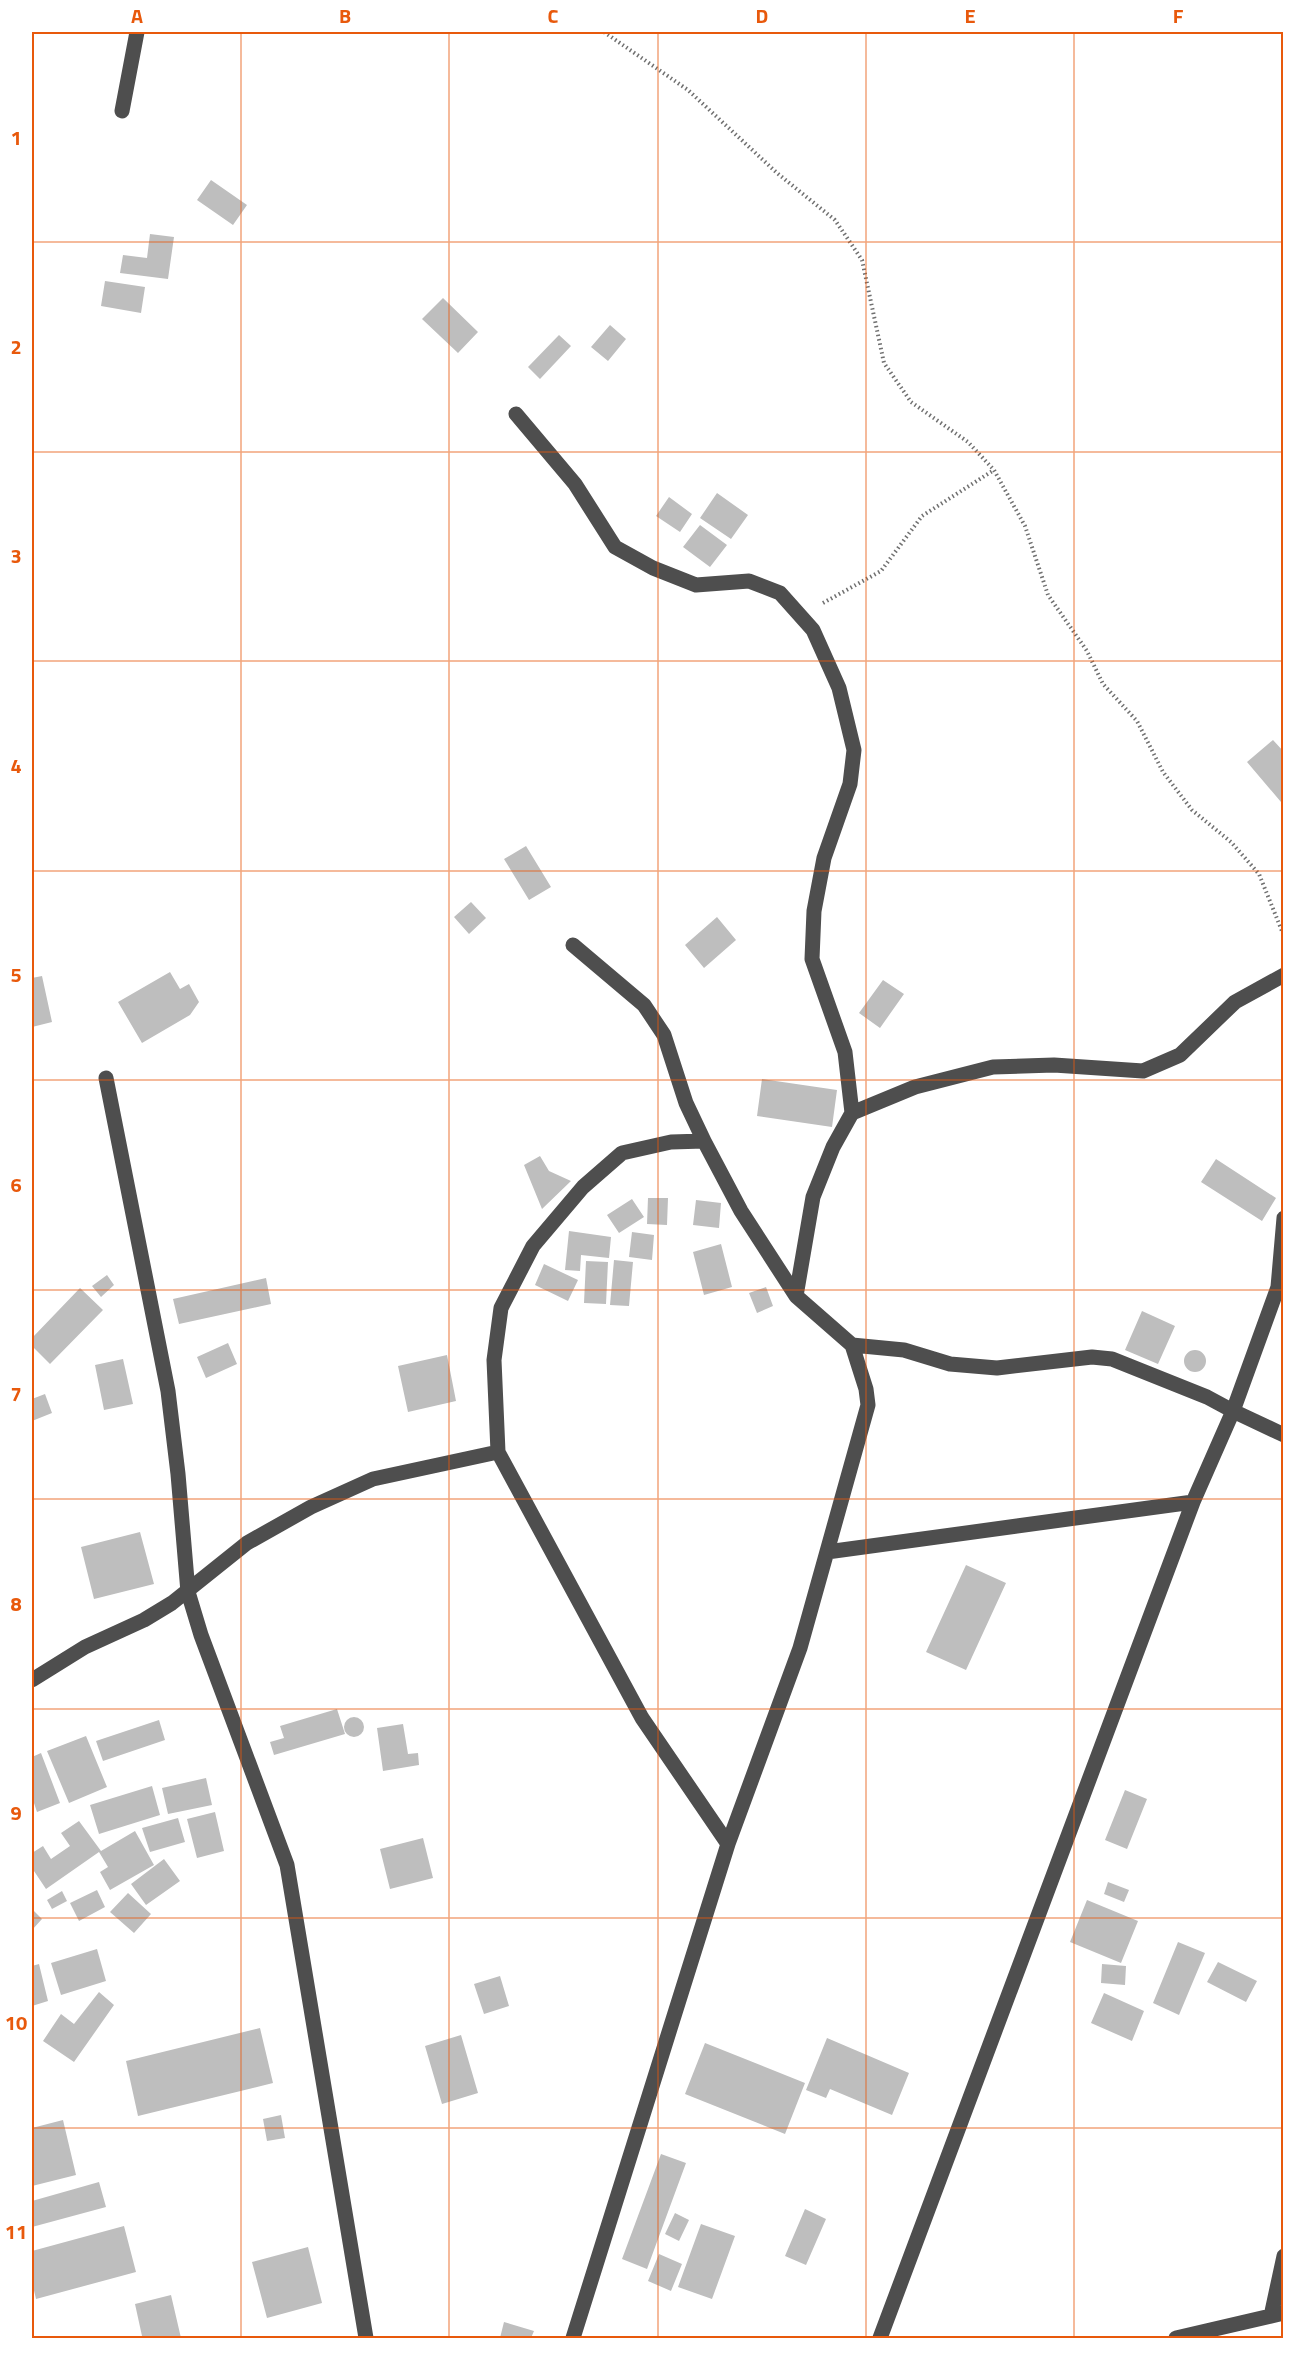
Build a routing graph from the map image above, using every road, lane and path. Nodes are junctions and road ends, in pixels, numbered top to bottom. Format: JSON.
{"nodes":[{"id":1,"x":137,"y":32,"type":"edge"},
{"id":2,"x":476,"y":32,"type":"edge"},
{"id":3,"x":489,"y":32,"type":"edge"},
{"id":4,"x":603,"y":32,"type":"edge"},
{"id":5,"x":122,"y":111,"type":"dead end"},
{"id":6,"x":516,"y":414,"type":"dead end"},
{"id":7,"x":994,"y":470,"type":"junction"},
{"id":8,"x":802,"y":616,"type":"junction"},
{"id":9,"x":1284,"y":936,"type":"edge"},
{"id":10,"x":573,"y":945,"type":"dead end"},
{"id":11,"x":1284,"y":975,"type":"edge"},
{"id":12,"x":106,"y":1078,"type":"dead end"},
{"id":13,"x":852,"y":1113,"type":"junction"},
{"id":14,"x":704,"y":1141,"type":"junction"},
{"id":15,"x":1284,"y":1218,"type":"edge"},
{"id":16,"x":796,"y":1296,"type":"junction"},
{"id":17,"x":852,"y":1345,"type":"junction"},
{"id":18,"x":1233,"y":1411,"type":"junction"},
{"id":19,"x":1284,"y":1435,"type":"edge"},
{"id":20,"x":498,"y":1452,"type":"junction"},
{"id":21,"x":1193,"y":1502,"type":"junction"},
{"id":22,"x":827,"y":1552,"type":"junction"},
{"id":23,"x":188,"y":1592,"type":"junction"},
{"id":24,"x":32,"y":1680,"type":"edge"},
{"id":25,"x":728,"y":1844,"type":"junction"},
{"id":26,"x":1284,"y":2256,"type":"edge"},
{"id":27,"x":1277,"y":2315,"type":"edge"},
{"id":28,"x":366,"y":2338,"type":"edge"},
{"id":29,"x":573,"y":2338,"type":"edge"},
{"id":30,"x":880,"y":2338,"type":"edge"},
{"id":31,"x":1176,"y":2338,"type":"edge"}],
"edges":[{"from":1,"to":5,"type":"street"},
{"from":2,"to":3,"type":"path"},
{"from":4,"to":7,"type":"path"},
{"from":6,"to":8,"type":"street"},
{"from":7,"to":8,"type":"path"},
{"from":7,"to":9,"type":"path"},
{"from":8,"to":13,"type":"street"},
{"from":10,"to":14,"type":"street"},
{"from":11,"to":13,"type":"street"},
{"from":12,"to":23,"type":"street"},
{"from":13,"to":16,"type":"street"},
{"from":14,"to":16,"type":"street"},
{"from":14,"to":20,"type":"street"},
{"from":15,"to":18,"type":"street"},
{"from":16,"to":17,"type":"street"},
{"from":17,"to":18,"type":"street"},
{"from":17,"to":22,"type":"street"},
{"from":18,"to":19,"type":"street"},
{"from":18,"to":21,"type":"street"},
{"from":20,"to":23,"type":"street"},
{"from":20,"to":25,"type":"street"},
{"from":21,"to":22,"type":"street"},
{"from":21,"to":30,"type":"street"},
{"from":22,"to":25,"type":"street"},
{"from":23,"to":24,"type":"street"},
{"from":23,"to":28,"type":"street"},
{"from":25,"to":29,"type":"street"},
{"from":26,"to":27,"type":"street"},
{"from":27,"to":31,"type":"street"}]}
